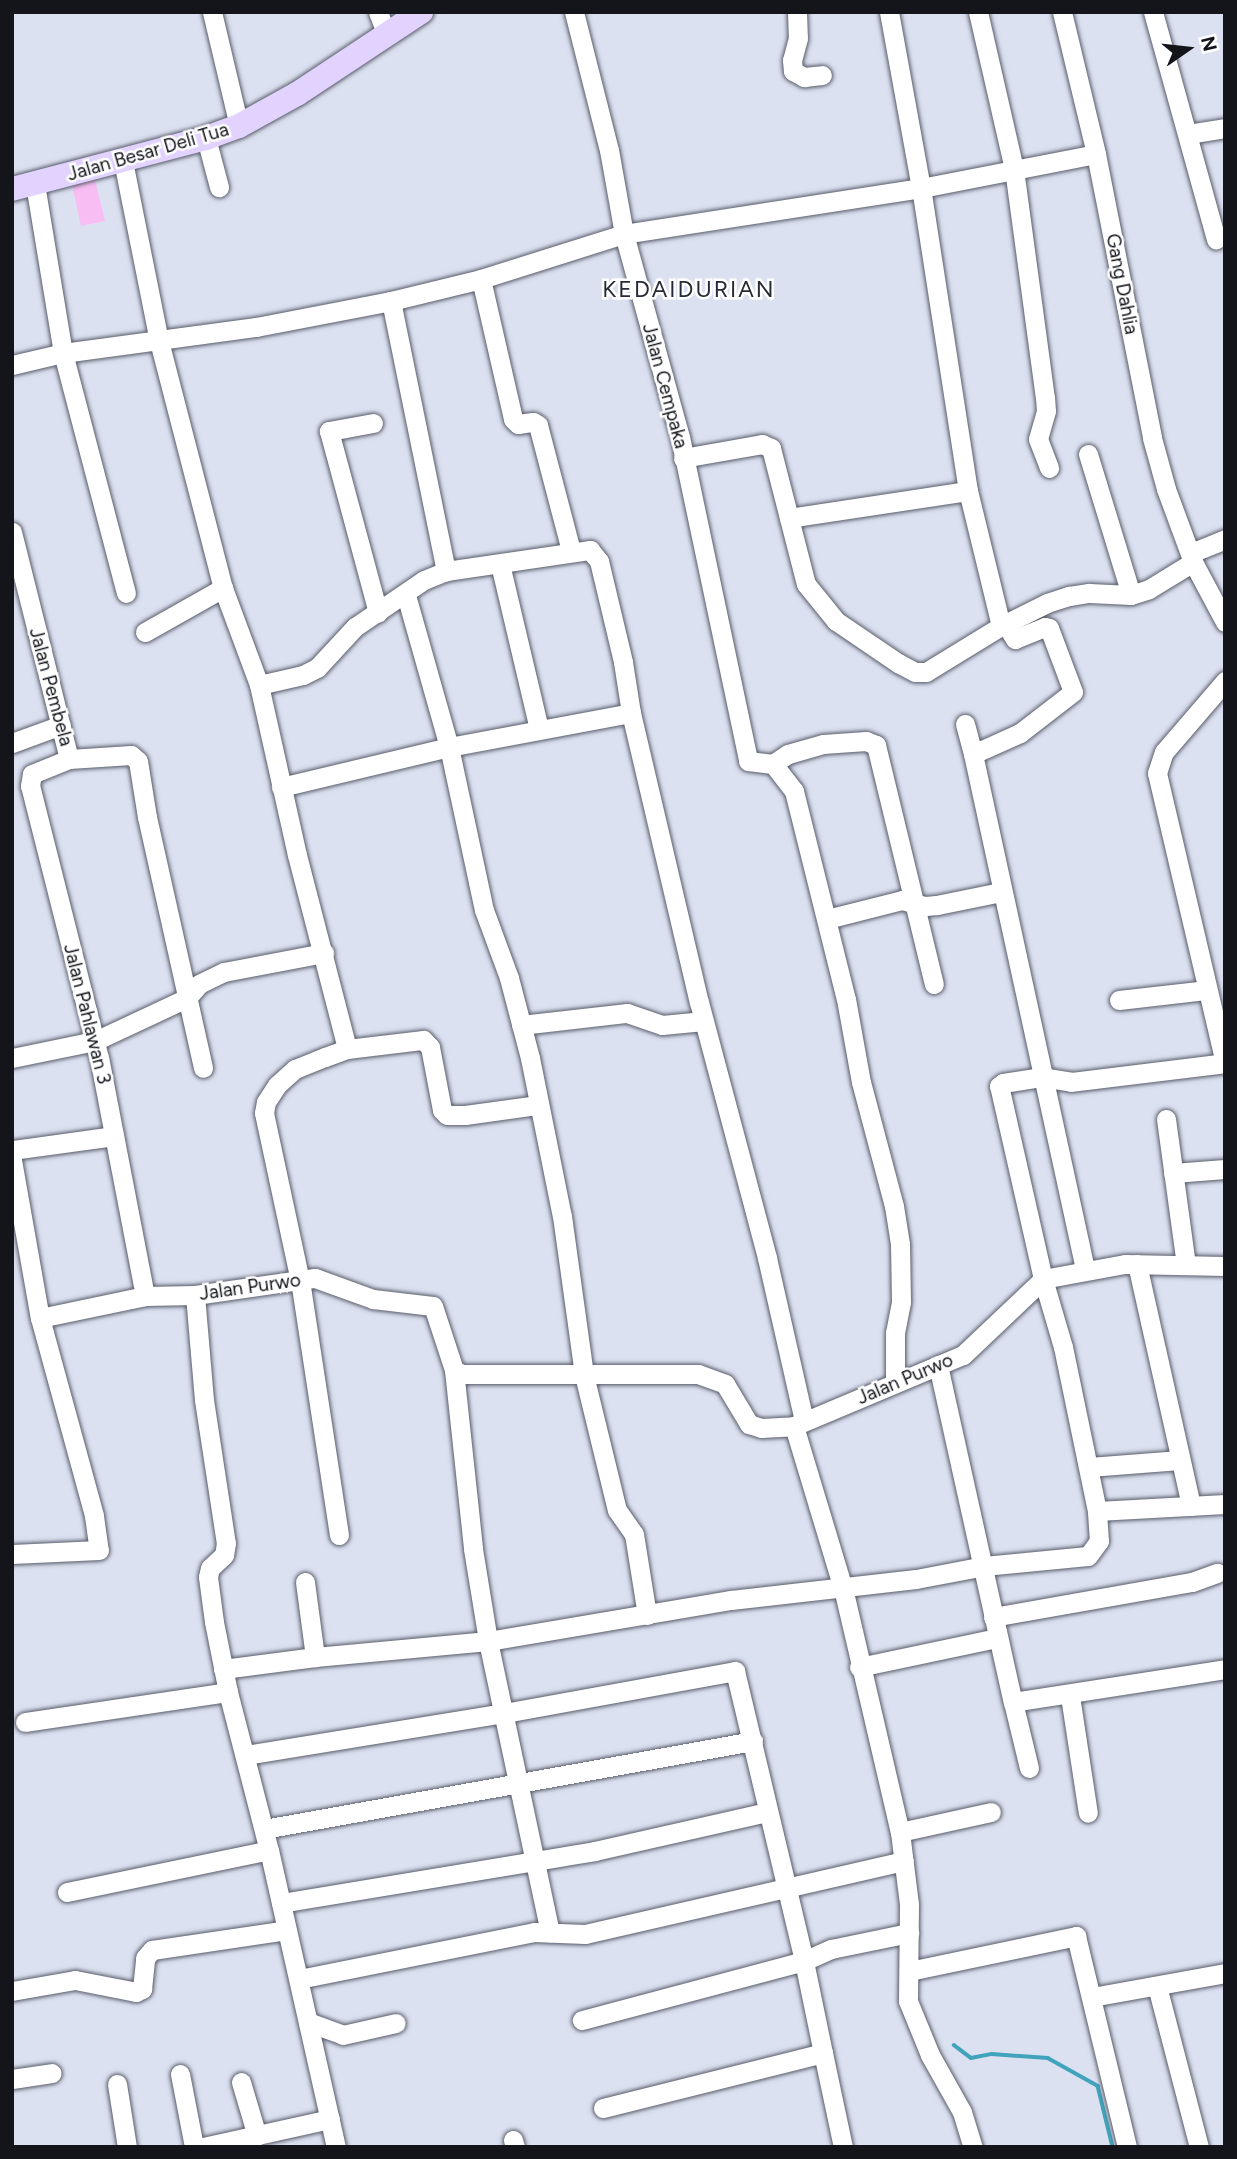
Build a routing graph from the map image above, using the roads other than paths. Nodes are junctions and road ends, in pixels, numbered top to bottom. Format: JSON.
{"nodes":[{"id":1,"x":212,"y":12,"type":"edge"},
{"id":2,"x":421,"y":12,"type":"edge"},
{"id":3,"x":574,"y":12,"type":"edge"},
{"id":4,"x":797,"y":12,"type":"edge"},
{"id":5,"x":889,"y":12,"type":"edge"},
{"id":6,"x":978,"y":12,"type":"edge"},
{"id":7,"x":1062,"y":12,"type":"edge"},
{"id":8,"x":1153,"y":12,"type":"edge"},
{"id":9,"x":383,"y":23,"type":"edge"},
{"id":10,"x":822,"y":75,"type":"dead end"},
{"id":11,"x":239,"y":126,"type":"junction"},
{"id":12,"x":1225,"y":128,"type":"edge"},
{"id":13,"x":1188,"y":134,"type":"junction"},
{"id":14,"x":206,"y":138,"type":"junction"},
{"id":15,"x":1096,"y":154,"type":"junction"},
{"id":16,"x":123,"y":161,"type":"junction"},
{"id":17,"x":1013,"y":169,"type":"junction"},
{"id":18,"x":24,"y":186,"type":"edge"},
{"id":19,"x":219,"y":187,"type":"dead end"},
{"id":20,"x":921,"y":188,"type":"junction"},
{"id":21,"x":624,"y":234,"type":"junction"},
{"id":22,"x":1216,"y":239,"type":"dead end"},
{"id":23,"x":481,"y":279,"type":"junction"},
{"id":24,"x":391,"y":301,"type":"junction"},
{"id":25,"x":159,"y":341,"type":"junction"},
{"id":26,"x":64,"y":353,"type":"junction"},
{"id":27,"x":12,"y":365,"type":"edge"},
{"id":28,"x":373,"y":423,"type":"dead end"},
{"id":29,"x":1088,"y":454,"type":"dead end"},
{"id":30,"x":683,"y":458,"type":"junction"},
{"id":31,"x":1049,"y":468,"type":"dead end"},
{"id":32,"x":968,"y":491,"type":"junction"},
{"id":33,"x":789,"y":518,"type":"junction"},
{"id":34,"x":12,"y":532,"type":"edge"},
{"id":35,"x":1225,"y":539,"type":"edge"},
{"id":36,"x":571,"y":551,"type":"junction"},
{"id":37,"x":1192,"y":558,"type":"junction"},
{"id":38,"x":500,"y":564,"type":"junction"},
{"id":39,"x":446,"y":571,"type":"junction"},
{"id":40,"x":16,"y":572,"type":"edge"},
{"id":41,"x":223,"y":588,"type":"junction"},
{"id":42,"x":126,"y":593,"type":"dead end"},
{"id":43,"x":406,"y":594,"type":"junction"},
{"id":44,"x":1130,"y":595,"type":"junction"},
{"id":45,"x":378,"y":613,"type":"junction"},
{"id":46,"x":1225,"y":622,"type":"edge"},
{"id":47,"x":1003,"y":625,"type":"junction"},
{"id":48,"x":145,"y":632,"type":"dead end"},
{"id":49,"x":1225,"y":681,"type":"edge"},
{"id":50,"x":259,"y":685,"type":"junction"},
{"id":51,"x":631,"y":713,"type":"junction"},
{"id":52,"x":965,"y":724,"type":"dead end"},
{"id":53,"x":61,"y":725,"type":"junction"},
{"id":54,"x":539,"y":729,"type":"junction"},
{"id":55,"x":12,"y":743,"type":"edge"},
{"id":56,"x":449,"y":747,"type":"junction"},
{"id":57,"x":973,"y":754,"type":"junction"},
{"id":58,"x":69,"y":759,"type":"junction"},
{"id":59,"x":773,"y":764,"type":"junction"},
{"id":60,"x":281,"y":787,"type":"junction"},
{"id":61,"x":1001,"y":892,"type":"junction"},
{"id":62,"x":912,"y":902,"type":"junction"},
{"id":63,"x":827,"y":919,"type":"junction"},
{"id":64,"x":324,"y":953,"type":"junction"},
{"id":65,"x":934,"y":984,"type":"dead end"},
{"id":66,"x":1207,"y":990,"type":"junction"},
{"id":67,"x":187,"y":998,"type":"junction"},
{"id":68,"x":1119,"y":1000,"type":"dead end"},
{"id":69,"x":704,"y":1021,"type":"junction"},
{"id":70,"x":521,"y":1024,"type":"junction"},
{"id":71,"x":95,"y":1041,"type":"junction"},
{"id":72,"x":347,"y":1049,"type":"junction"},
{"id":73,"x":12,"y":1058,"type":"edge"},
{"id":74,"x":1225,"y":1063,"type":"edge"},
{"id":75,"x":203,"y":1068,"type":"dead end"},
{"id":76,"x":1041,"y":1077,"type":"junction"},
{"id":77,"x":538,"y":1105,"type":"junction"},
{"id":78,"x":1166,"y":1119,"type":"dead end"},
{"id":79,"x":114,"y":1136,"type":"junction"},
{"id":80,"x":12,"y":1150,"type":"edge"},
{"id":81,"x":12,"y":1160,"type":"edge"},
{"id":82,"x":1225,"y":1169,"type":"edge"},
{"id":83,"x":1173,"y":1173,"type":"junction"},
{"id":84,"x":1137,"y":1264,"type":"junction"},
{"id":85,"x":1186,"y":1265,"type":"junction"},
{"id":86,"x":1224,"y":1268,"type":"edge"},
{"id":87,"x":1085,"y":1269,"type":"junction"},
{"id":88,"x":1043,"y":1279,"type":"junction"},
{"id":89,"x":300,"y":1281,"type":"junction"},
{"id":90,"x":195,"y":1295,"type":"junction"},
{"id":91,"x":145,"y":1296,"type":"junction"},
{"id":92,"x":40,"y":1318,"type":"junction"},
{"id":93,"x":938,"y":1366,"type":"junction"},
{"id":94,"x":454,"y":1370,"type":"junction"},
{"id":95,"x":584,"y":1375,"type":"junction"},
{"id":96,"x":895,"y":1383,"type":"junction"},
{"id":97,"x":799,"y":1423,"type":"junction"},
{"id":98,"x":1180,"y":1460,"type":"junction"},
{"id":99,"x":1089,"y":1467,"type":"junction"},
{"id":100,"x":1225,"y":1504,"type":"edge"},
{"id":101,"x":1191,"y":1506,"type":"junction"},
{"id":102,"x":1097,"y":1511,"type":"junction"},
{"id":103,"x":340,"y":1535,"type":"dead end"},
{"id":104,"x":12,"y":1554,"type":"edge"},
{"id":105,"x":984,"y":1566,"type":"junction"},
{"id":106,"x":1217,"y":1573,"type":"dead end"},
{"id":107,"x":305,"y":1582,"type":"dead end"},
{"id":108,"x":843,"y":1588,"type":"junction"},
{"id":109,"x":647,"y":1615,"type":"junction"},
{"id":110,"x":993,"y":1617,"type":"junction"},
{"id":111,"x":997,"y":1639,"type":"junction"},
{"id":112,"x":488,"y":1641,"type":"junction"},
{"id":113,"x":315,"y":1657,"type":"junction"},
{"id":114,"x":859,"y":1667,"type":"junction"},
{"id":115,"x":1225,"y":1669,"type":"edge"},
{"id":116,"x":223,"y":1670,"type":"junction"},
{"id":117,"x":228,"y":1692,"type":"junction"},
{"id":118,"x":1070,"y":1696,"type":"junction"},
{"id":119,"x":1013,"y":1702,"type":"junction"},
{"id":120,"x":505,"y":1713,"type":"junction"},
{"id":121,"x":24,"y":1722,"type":"dead end"},
{"id":122,"x":753,"y":1741,"type":"junction"},
{"id":123,"x":245,"y":1755,"type":"junction"},
{"id":124,"x":1029,"y":1768,"type":"dead end"},
{"id":125,"x":520,"y":1784,"type":"junction"},
{"id":126,"x":767,"y":1812,"type":"junction"},
{"id":127,"x":991,"y":1812,"type":"dead end"},
{"id":128,"x":1088,"y":1813,"type":"dead end"},
{"id":129,"x":264,"y":1829,"type":"junction"},
{"id":130,"x":900,"y":1832,"type":"junction"},
{"id":131,"x":269,"y":1850,"type":"junction"},
{"id":132,"x":534,"y":1860,"type":"junction"},
{"id":133,"x":904,"y":1861,"type":"junction"},
{"id":134,"x":786,"y":1886,"type":"junction"},
{"id":135,"x":67,"y":1892,"type":"dead end"},
{"id":136,"x":281,"y":1903,"type":"junction"},
{"id":137,"x":287,"y":1930,"type":"junction"},
{"id":138,"x":550,"y":1932,"type":"junction"},
{"id":139,"x":909,"y":1933,"type":"junction"},
{"id":140,"x":804,"y":1961,"type":"junction"},
{"id":141,"x":909,"y":1972,"type":"junction"},
{"id":142,"x":1225,"y":1973,"type":"edge"},
{"id":143,"x":299,"y":1979,"type":"junction"},
{"id":144,"x":1157,"y":1986,"type":"junction"},
{"id":145,"x":12,"y":1991,"type":"edge"},
{"id":146,"x":1092,"y":1997,"type":"junction"},
{"id":147,"x":582,"y":2020,"type":"dead end"},
{"id":148,"x":308,"y":2022,"type":"junction"},
{"id":149,"x":396,"y":2023,"type":"dead end"},
{"id":150,"x":823,"y":2053,"type":"junction"},
{"id":151,"x":52,"y":2073,"type":"dead end"},
{"id":152,"x":180,"y":2074,"type":"dead end"},
{"id":153,"x":12,"y":2079,"type":"edge"},
{"id":154,"x":241,"y":2082,"type":"dead end"},
{"id":155,"x":117,"y":2084,"type":"dead end"},
{"id":156,"x":603,"y":2108,"type":"dead end"},
{"id":157,"x":330,"y":2119,"type":"junction"},
{"id":158,"x":257,"y":2136,"type":"junction"},
{"id":159,"x":127,"y":2147,"type":"edge"},
{"id":160,"x":194,"y":2147,"type":"edge"},
{"id":161,"x":204,"y":2147,"type":"edge"},
{"id":162,"x":336,"y":2147,"type":"edge"},
{"id":163,"x":843,"y":2147,"type":"edge"},
{"id":164,"x":974,"y":2147,"type":"edge"},
{"id":165,"x":1127,"y":2147,"type":"edge"},
{"id":166,"x":1199,"y":2147,"type":"edge"}],
"edges":[{"from":1,"to":11,"type":"street"},
{"from":2,"to":9,"type":"main road","name":"Jalan Besar Deli Tua"},
{"from":3,"to":21,"type":"street","name":"Jalan Cempaka"},
{"from":4,"to":10,"type":"street"},
{"from":5,"to":20,"type":"street"},
{"from":6,"to":17,"type":"street"},
{"from":7,"to":15,"type":"street","name":"Gang Dahlia"},
{"from":8,"to":13,"type":"street"},
{"from":9,"to":11,"type":"main road","name":"Jalan Besar Deli Tua"},
{"from":11,"to":14,"type":"main road","name":"Jalan Besar Deli Tua"},
{"from":12,"to":13,"type":"street"},
{"from":13,"to":22,"type":"street"},
{"from":14,"to":16,"type":"main road","name":"Jalan Besar Deli Tua"},
{"from":14,"to":19,"type":"street"},
{"from":15,"to":17,"type":"street"},
{"from":15,"to":37,"type":"street","name":"Gang Dahlia"},
{"from":16,"to":18,"type":"main road","name":"Jalan Besar Deli Tua"},
{"from":16,"to":25,"type":"street"},
{"from":17,"to":20,"type":"street"},
{"from":17,"to":31,"type":"street"},
{"from":18,"to":26,"type":"street"},
{"from":20,"to":21,"type":"street"},
{"from":20,"to":32,"type":"street"},
{"from":21,"to":23,"type":"street"},
{"from":21,"to":30,"type":"street","name":"Jalan Cempaka"},
{"from":23,"to":24,"type":"street"},
{"from":23,"to":36,"type":"street"},
{"from":24,"to":25,"type":"street"},
{"from":24,"to":39,"type":"street"},
{"from":25,"to":26,"type":"street"},
{"from":25,"to":41,"type":"street"},
{"from":26,"to":27,"type":"street"},
{"from":26,"to":42,"type":"street"},
{"from":28,"to":45,"type":"street"},
{"from":29,"to":44,"type":"street"},
{"from":30,"to":33,"type":"street"},
{"from":30,"to":59,"type":"street","name":"Jalan Cempaka"},
{"from":32,"to":33,"type":"street"},
{"from":32,"to":47,"type":"street"},
{"from":33,"to":47,"type":"street"},
{"from":34,"to":40,"type":"street","name":"Jalan Pembela"},
{"from":35,"to":37,"type":"street"},
{"from":36,"to":38,"type":"street"},
{"from":36,"to":51,"type":"street"},
{"from":37,"to":44,"type":"street"},
{"from":37,"to":46,"type":"street","name":"Gang Dahlia"},
{"from":38,"to":39,"type":"street"},
{"from":38,"to":54,"type":"street"},
{"from":39,"to":43,"type":"street"},
{"from":40,"to":53,"type":"street","name":"Jalan Pembela"},
{"from":41,"to":48,"type":"street"},
{"from":41,"to":50,"type":"street"},
{"from":43,"to":45,"type":"street"},
{"from":43,"to":56,"type":"street"},
{"from":44,"to":47,"type":"street"},
{"from":45,"to":50,"type":"street"},
{"from":47,"to":57,"type":"street"},
{"from":49,"to":66,"type":"street"},
{"from":50,"to":60,"type":"street"},
{"from":51,"to":54,"type":"street"},
{"from":51,"to":69,"type":"street"},
{"from":52,"to":57,"type":"street"},
{"from":53,"to":55,"type":"street"},
{"from":53,"to":58,"type":"street","name":"Jalan Pembela"},
{"from":54,"to":56,"type":"street"},
{"from":56,"to":60,"type":"street"},
{"from":56,"to":70,"type":"street"},
{"from":57,"to":61,"type":"street"},
{"from":58,"to":67,"type":"street"},
{"from":58,"to":71,"type":"street","name":"Jalan Pahlawan 3"},
{"from":59,"to":62,"type":"street"},
{"from":59,"to":63,"type":"street"},
{"from":60,"to":64,"type":"street"},
{"from":61,"to":62,"type":"street"},
{"from":61,"to":76,"type":"street"},
{"from":62,"to":63,"type":"street"},
{"from":62,"to":65,"type":"street"},
{"from":63,"to":96,"type":"street"},
{"from":64,"to":67,"type":"street"},
{"from":64,"to":72,"type":"street"},
{"from":66,"to":68,"type":"street"},
{"from":66,"to":74,"type":"street"},
{"from":67,"to":71,"type":"street"},
{"from":67,"to":75,"type":"street"},
{"from":69,"to":70,"type":"street"},
{"from":69,"to":97,"type":"street"},
{"from":70,"to":77,"type":"street"},
{"from":71,"to":73,"type":"street"},
{"from":71,"to":79,"type":"street","name":"Jalan Pahlawan 3"},
{"from":72,"to":77,"type":"street"},
{"from":72,"to":89,"type":"street"},
{"from":74,"to":76,"type":"street"},
{"from":76,"to":87,"type":"street"},
{"from":76,"to":88,"type":"street"},
{"from":77,"to":95,"type":"street"},
{"from":78,"to":83,"type":"street"},
{"from":79,"to":80,"type":"street"},
{"from":79,"to":91,"type":"street","name":"Jalan Pahlawan 3"},
{"from":81,"to":92,"type":"street"},
{"from":82,"to":83,"type":"street"},
{"from":83,"to":85,"type":"street"},
{"from":84,"to":85,"type":"street"},
{"from":84,"to":87,"type":"street"},
{"from":84,"to":98,"type":"street"},
{"from":85,"to":86,"type":"street"},
{"from":87,"to":88,"type":"street"},
{"from":88,"to":93,"type":"street","name":"Jalan Purwo"},
{"from":88,"to":99,"type":"street"},
{"from":89,"to":90,"type":"street","name":"Jalan Purwo"},
{"from":89,"to":94,"type":"street","name":"Jalan Purwo"},
{"from":89,"to":103,"type":"street"},
{"from":90,"to":91,"type":"street","name":"Jalan Purwo"},
{"from":90,"to":116,"type":"street"},
{"from":91,"to":92,"type":"street","name":"Jalan Purwo"},
{"from":92,"to":104,"type":"street"},
{"from":93,"to":96,"type":"street","name":"Jalan Purwo"},
{"from":93,"to":105,"type":"street"},
{"from":94,"to":95,"type":"street"},
{"from":94,"to":112,"type":"street"},
{"from":95,"to":97,"type":"street","name":"Jalan Purwo"},
{"from":95,"to":109,"type":"street"},
{"from":96,"to":97,"type":"street","name":"Jalan Purwo"},
{"from":97,"to":108,"type":"street"},
{"from":98,"to":99,"type":"street"},
{"from":98,"to":101,"type":"street"},
{"from":99,"to":102,"type":"street"},
{"from":100,"to":101,"type":"street"},
{"from":101,"to":102,"type":"street"},
{"from":102,"to":105,"type":"street"},
{"from":105,"to":108,"type":"street"},
{"from":105,"to":110,"type":"street"},
{"from":106,"to":110,"type":"street"},
{"from":107,"to":113,"type":"street"},
{"from":108,"to":109,"type":"street"},
{"from":108,"to":114,"type":"street"},
{"from":109,"to":112,"type":"street"},
{"from":110,"to":111,"type":"street"},
{"from":111,"to":114,"type":"street"},
{"from":111,"to":119,"type":"street"},
{"from":112,"to":113,"type":"street"},
{"from":112,"to":120,"type":"street"},
{"from":113,"to":116,"type":"street"},
{"from":114,"to":130,"type":"street"},
{"from":115,"to":118,"type":"street"},
{"from":116,"to":117,"type":"street"},
{"from":117,"to":121,"type":"street"},
{"from":117,"to":123,"type":"street"},
{"from":118,"to":119,"type":"street"},
{"from":118,"to":128,"type":"street"},
{"from":119,"to":124,"type":"street"},
{"from":120,"to":122,"type":"street"},
{"from":120,"to":123,"type":"street"},
{"from":120,"to":125,"type":"street"},
{"from":122,"to":125,"type":"street"},
{"from":122,"to":126,"type":"street"},
{"from":123,"to":129,"type":"street"},
{"from":125,"to":129,"type":"street"},
{"from":125,"to":132,"type":"street"},
{"from":126,"to":132,"type":"street"},
{"from":126,"to":134,"type":"street"},
{"from":127,"to":130,"type":"street"},
{"from":129,"to":131,"type":"street"},
{"from":130,"to":133,"type":"street"},
{"from":131,"to":135,"type":"street"},
{"from":131,"to":136,"type":"street"},
{"from":132,"to":136,"type":"street"},
{"from":132,"to":138,"type":"street"},
{"from":133,"to":134,"type":"street"},
{"from":133,"to":139,"type":"street"},
{"from":134,"to":138,"type":"street"},
{"from":134,"to":140,"type":"street"},
{"from":136,"to":137,"type":"street"},
{"from":137,"to":143,"type":"street"},
{"from":137,"to":145,"type":"street"},
{"from":138,"to":143,"type":"street"},
{"from":139,"to":140,"type":"street"},
{"from":139,"to":141,"type":"street"},
{"from":140,"to":147,"type":"street"},
{"from":140,"to":150,"type":"street"},
{"from":141,"to":146,"type":"street"},
{"from":141,"to":164,"type":"street"},
{"from":142,"to":144,"type":"street"},
{"from":143,"to":148,"type":"street"},
{"from":144,"to":146,"type":"street"},
{"from":144,"to":166,"type":"street"},
{"from":146,"to":165,"type":"street"},
{"from":148,"to":149,"type":"street"},
{"from":148,"to":157,"type":"street"},
{"from":150,"to":156,"type":"street"},
{"from":150,"to":163,"type":"street"},
{"from":151,"to":153,"type":"street"},
{"from":152,"to":160,"type":"street"},
{"from":154,"to":158,"type":"street"},
{"from":155,"to":159,"type":"street"},
{"from":157,"to":158,"type":"street"},
{"from":157,"to":162,"type":"street"},
{"from":158,"to":161,"type":"street"}]}
